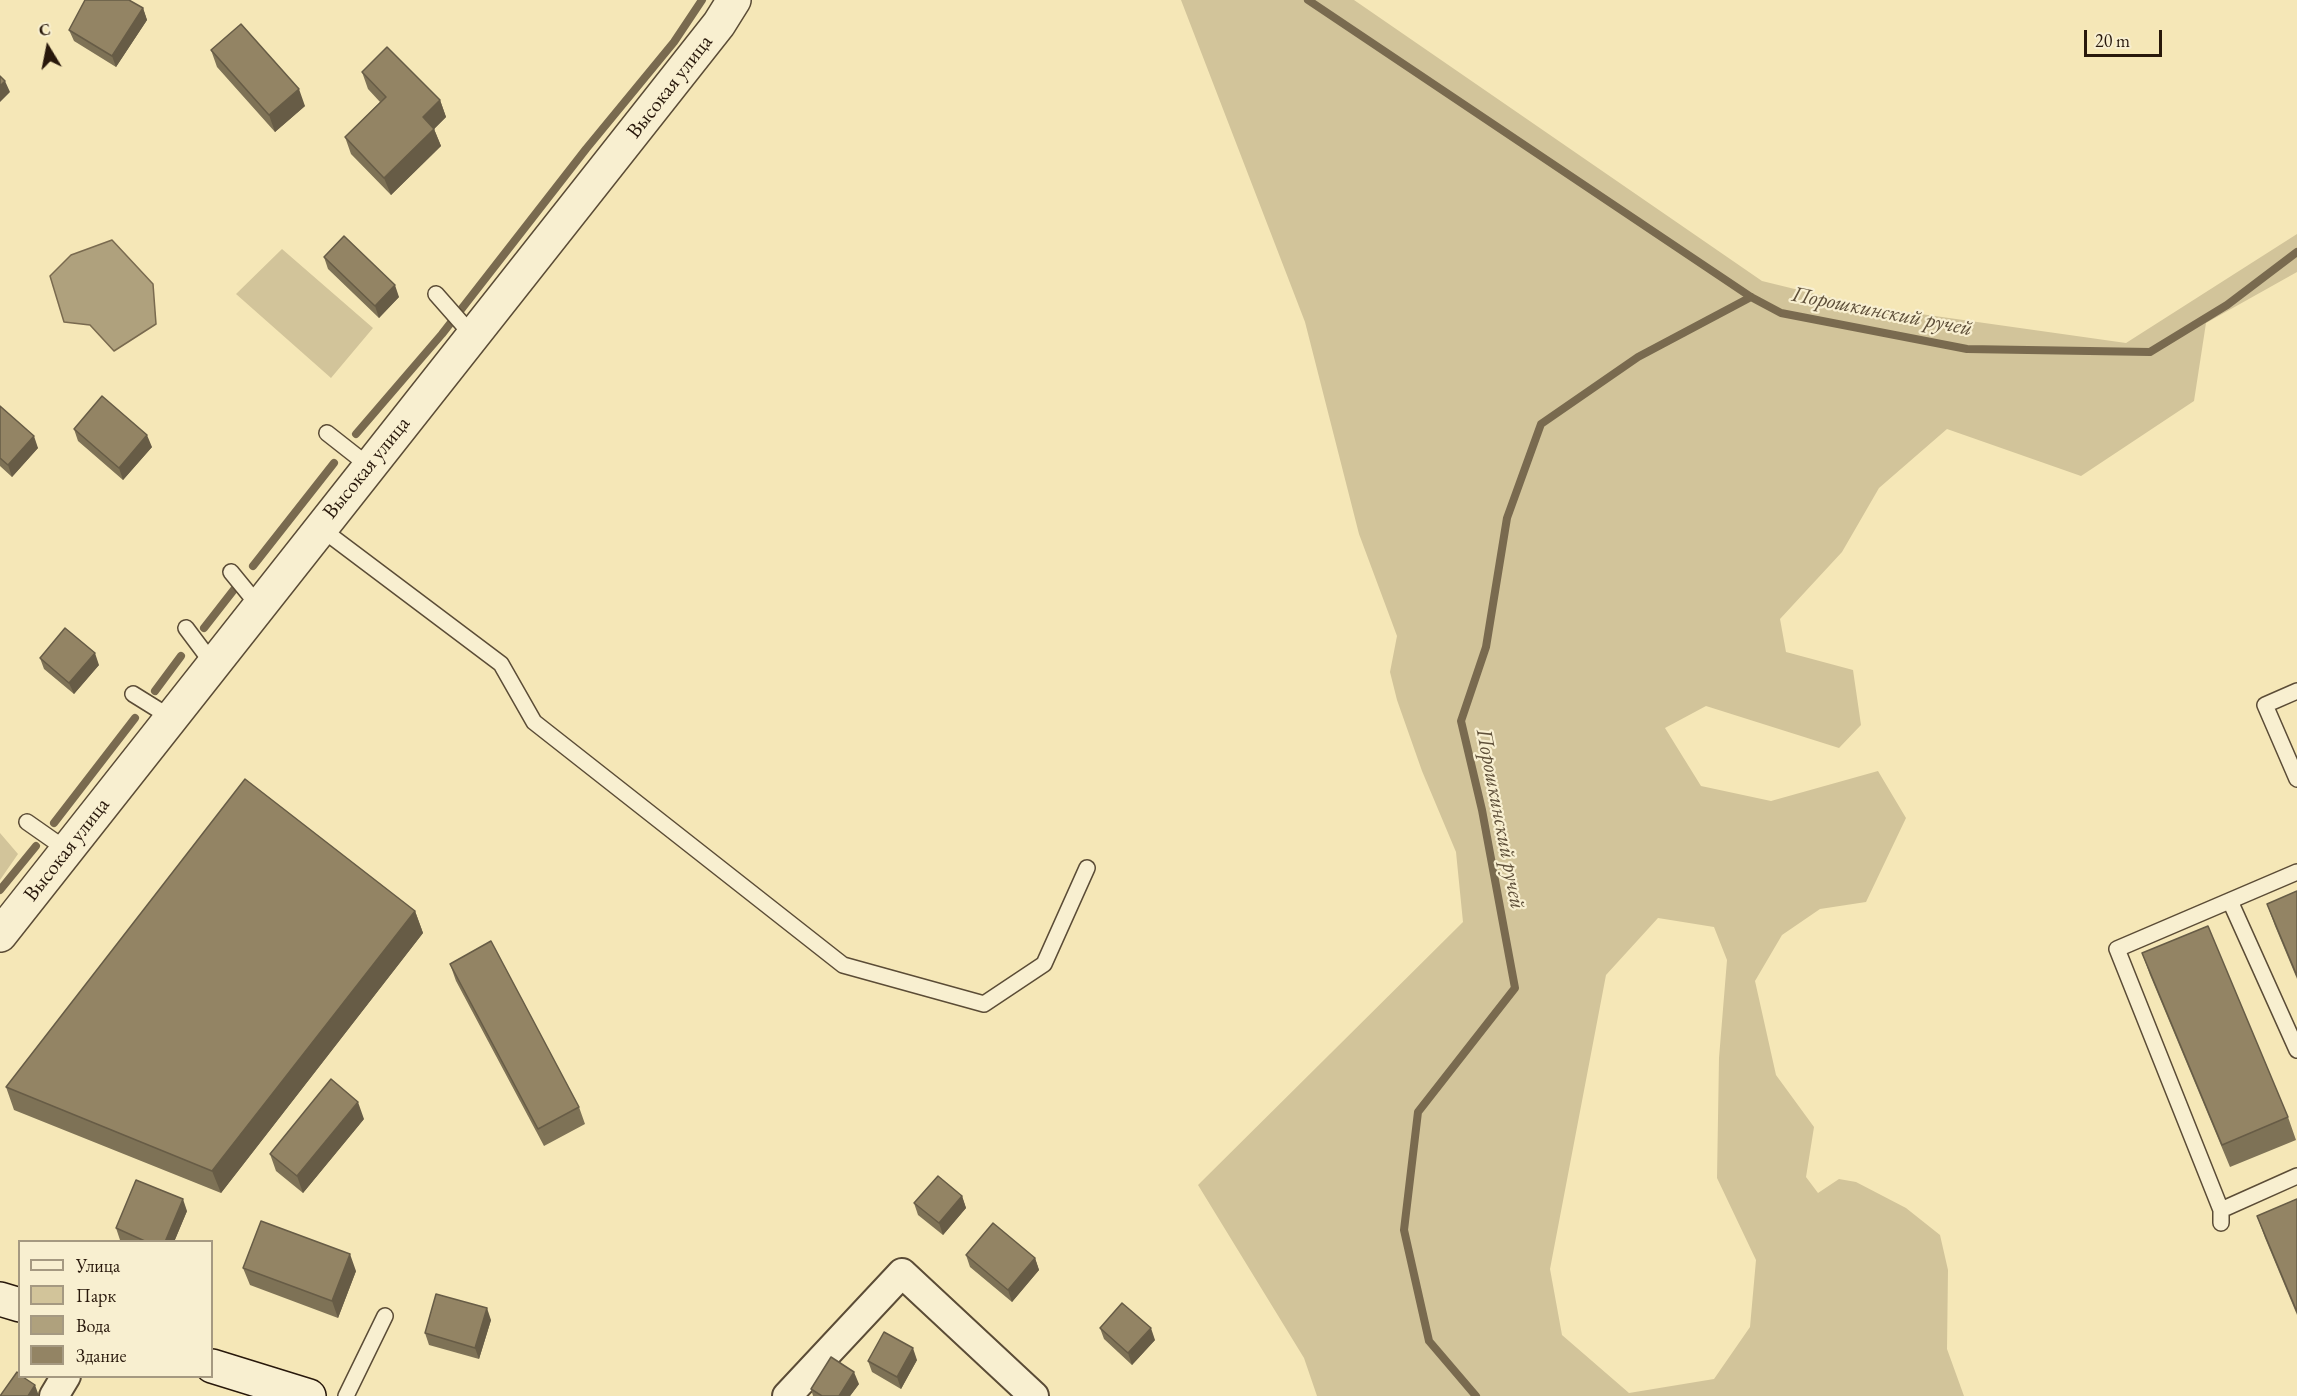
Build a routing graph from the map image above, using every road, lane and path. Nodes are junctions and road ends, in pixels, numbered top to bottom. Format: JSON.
{"nodes":[{"id":1,"x":734,"y":0,"type":"edge"},
{"id":2,"x":436,"y":294,"type":"dead end"},
{"id":3,"x":468,"y":331,"type":"junction"},
{"id":4,"x":327,"y":433,"type":"dead end"},
{"id":5,"x":369,"y":466,"type":"junction"},
{"id":6,"x":320,"y":527,"type":"junction"},
{"id":7,"x":231,"y":572,"type":"dead end"},
{"id":8,"x":258,"y":605,"type":"junction"},
{"id":9,"x":186,"y":628,"type":"dead end"},
{"id":10,"x":213,"y":664,"type":"junction"},
{"id":11,"x":2297,"y":691,"type":"edge"},
{"id":12,"x":133,"y":694,"type":"dead end"},
{"id":13,"x":170,"y":717,"type":"junction"},
{"id":14,"x":2297,"y":779,"type":"edge"},
{"id":15,"x":27,"y":822,"type":"dead end"},
{"id":16,"x":67,"y":850,"type":"junction"},
{"id":17,"x":1088,"y":868,"type":"dead end"},
{"id":18,"x":2297,"y":872,"type":"edge"},
{"id":19,"x":2230,"y":901,"type":"junction"},
{"id":20,"x":2,"y":929,"type":"edge"},
{"id":21,"x":2297,"y":1050,"type":"edge"},
{"id":22,"x":2297,"y":1176,"type":"edge"},
{"id":23,"x":0,"y":1299,"type":"edge"},
{"id":24,"x":18,"y":1304,"type":"edge"},
{"id":25,"x":385,"y":1316,"type":"dead end"},
{"id":26,"x":213,"y":1366,"type":"edge"},
{"id":27,"x":65,"y":1378,"type":"edge"},
{"id":28,"x":54,"y":1396,"type":"edge"},
{"id":29,"x":309,"y":1396,"type":"edge"},
{"id":30,"x":346,"y":1396,"type":"edge"},
{"id":31,"x":787,"y":1396,"type":"edge"},
{"id":32,"x":1034,"y":1396,"type":"edge"}],
"edges":[{"from":1,"to":3,"type":"street","name":"Высокая улица"},
{"from":2,"to":3,"type":"lane"},
{"from":3,"to":5,"type":"street","name":"Высокая улица"},
{"from":4,"to":5,"type":"lane"},
{"from":5,"to":6,"type":"street","name":"Высокая улица"},
{"from":6,"to":8,"type":"street","name":"Высокая улица"},
{"from":6,"to":17,"type":"lane"},
{"from":7,"to":8,"type":"lane"},
{"from":8,"to":10,"type":"street","name":"Высокая улица"},
{"from":9,"to":10,"type":"lane"},
{"from":10,"to":13,"type":"street","name":"Высокая улица"},
{"from":11,"to":14,"type":"lane"},
{"from":12,"to":13,"type":"lane"},
{"from":13,"to":16,"type":"street","name":"Высокая улица"},
{"from":15,"to":16,"type":"lane"},
{"from":16,"to":20,"type":"street","name":"Высокая улица"},
{"from":18,"to":19,"type":"lane"},
{"from":19,"to":21,"type":"lane"},
{"from":19,"to":22,"type":"lane"},
{"from":23,"to":24,"type":"street"},
{"from":25,"to":30,"type":"lane"},
{"from":26,"to":29,"type":"street"},
{"from":27,"to":28,"type":"street"},
{"from":31,"to":32,"type":"street"}]}
